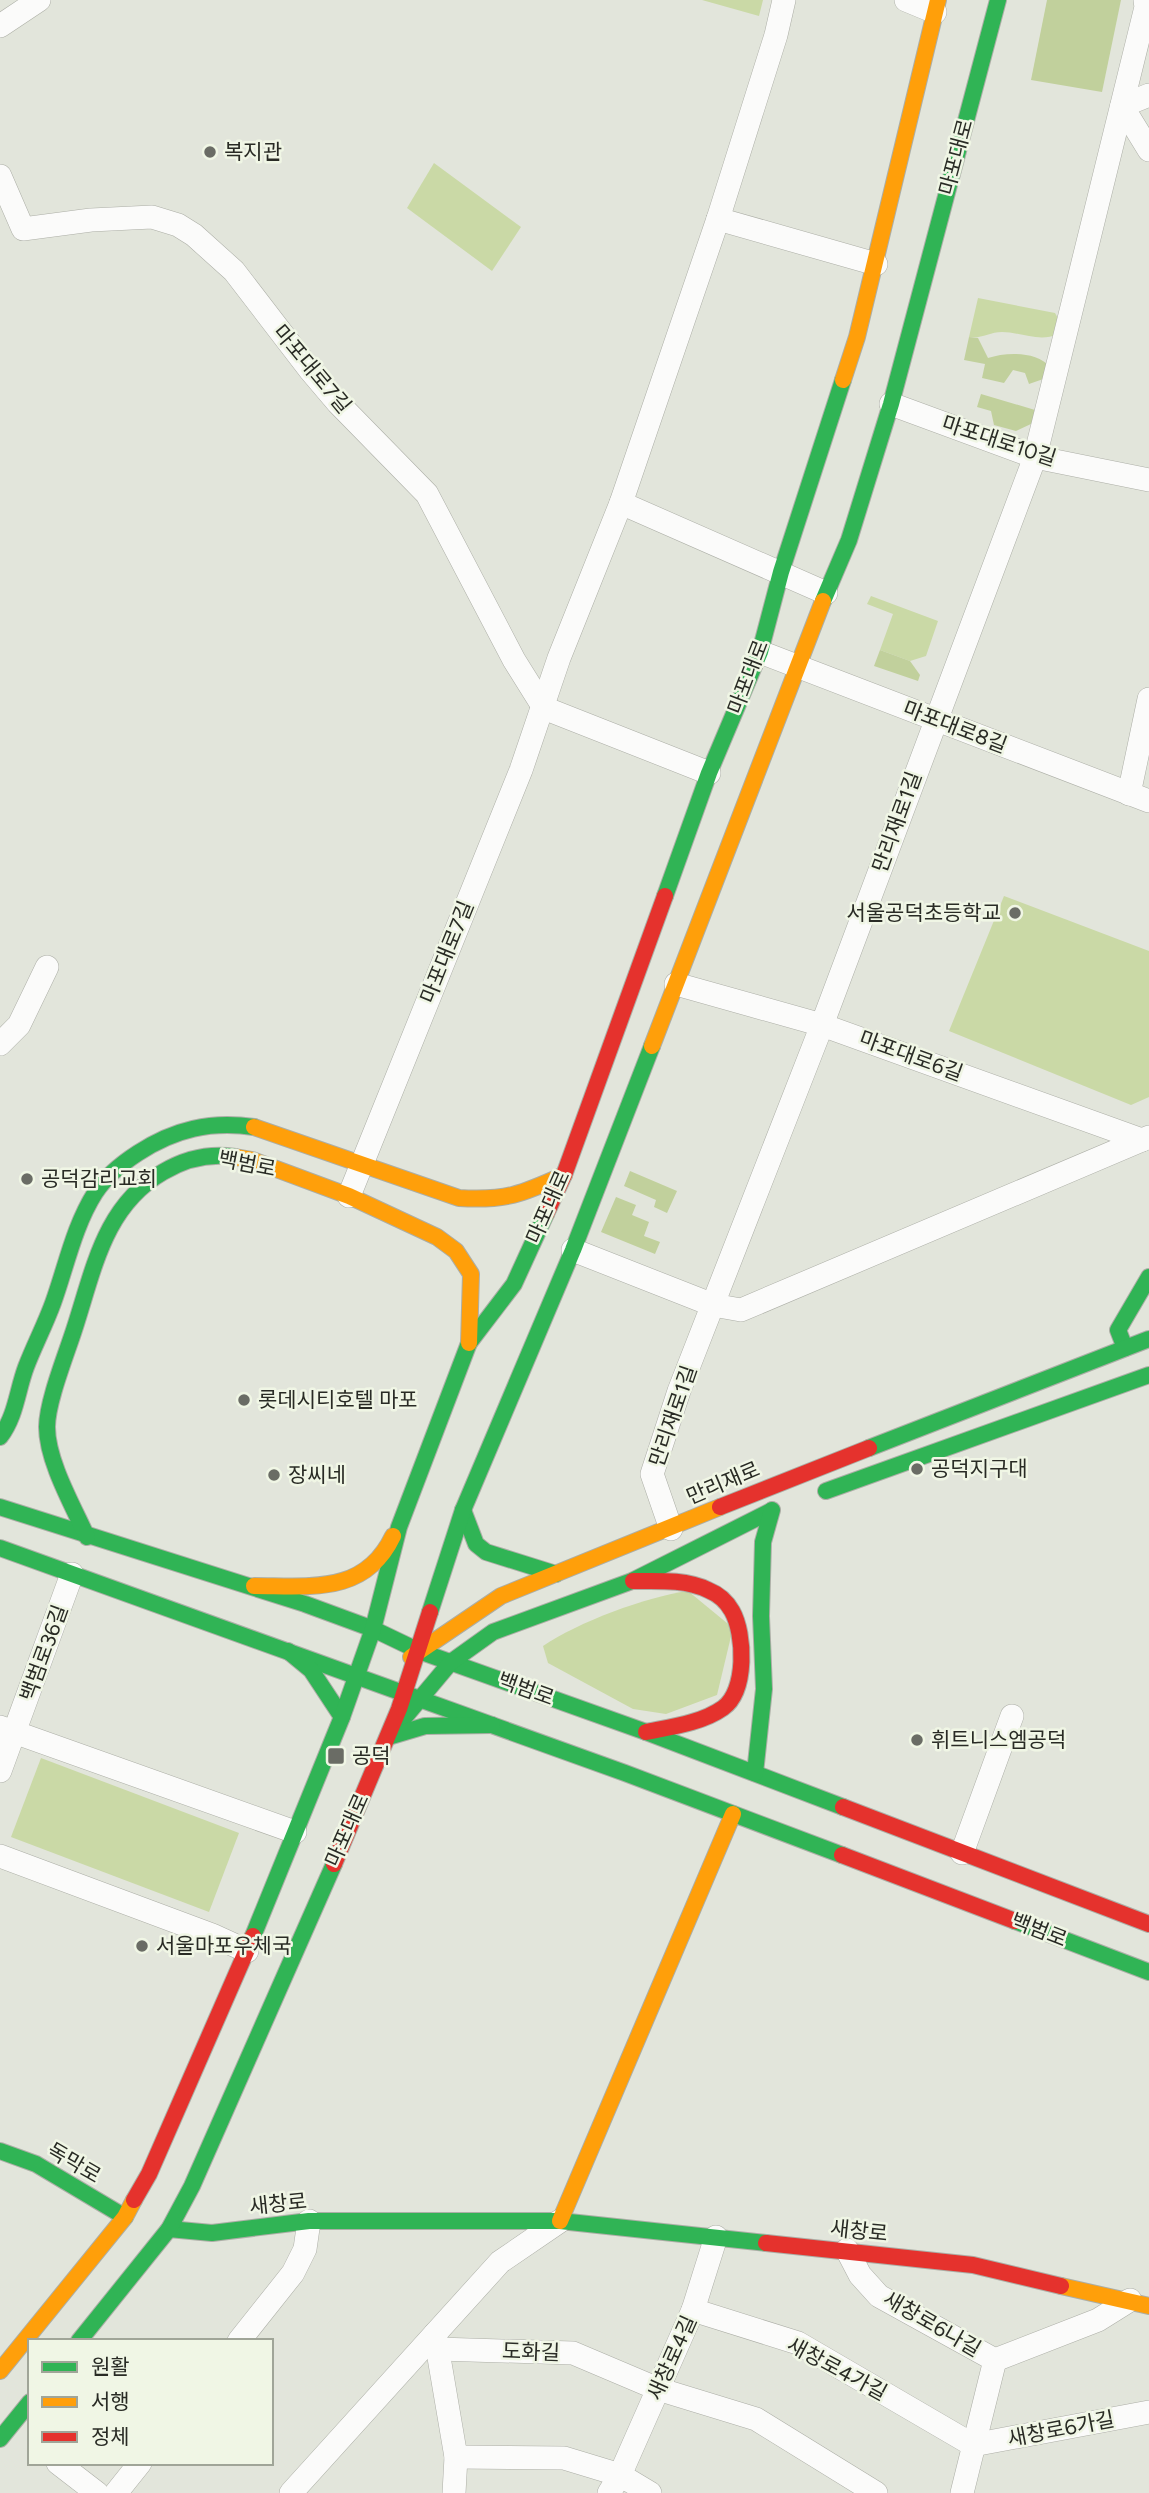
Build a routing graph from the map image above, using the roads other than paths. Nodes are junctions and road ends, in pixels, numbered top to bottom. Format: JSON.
{"nodes":[{"id":1,"x":39,"y":0,"type":"edge"},
{"id":2,"x":784,"y":0,"type":"edge"},
{"id":3,"x":906,"y":0,"type":"edge"},
{"id":4,"x":998,"y":0,"type":"edge"},
{"id":5,"x":1145,"y":0,"type":"edge"},
{"id":6,"x":936,"y":6,"type":"edge"},
{"id":7,"x":0,"y":26,"type":"edge"},
{"id":8,"x":1149,"y":94,"type":"edge"},
{"id":9,"x":1122,"y":106,"type":"junction"},
{"id":10,"x":1149,"y":150,"type":"edge"},
{"id":11,"x":0,"y":176,"type":"edge"},
{"id":12,"x":718,"y":219,"type":"junction"},
{"id":13,"x":876,"y":264,"type":"junction"},
{"id":14,"x":891,"y":404,"type":"junction"},
{"id":15,"x":1035,"y":457,"type":"junction"},
{"id":16,"x":1149,"y":480,"type":"edge"},
{"id":17,"x":621,"y":503,"type":"junction"},
{"id":18,"x":781,"y":572,"type":"junction"},
{"id":19,"x":826,"y":593,"type":"junction"},
{"id":20,"x":760,"y":652,"type":"junction"},
{"id":21,"x":799,"y":666,"type":"junction"},
{"id":22,"x":1149,"y":699,"type":"edge"},
{"id":23,"x":544,"y":708,"type":"junction"},
{"id":24,"x":935,"y":719,"type":"junction"},
{"id":25,"x":709,"y":773,"type":"junction"},
{"id":26,"x":1139,"y":797,"type":"edge"},
{"id":27,"x":47,"y":967,"type":"dead end"},
{"id":28,"x":676,"y":984,"type":"junction"},
{"id":29,"x":822,"y":1024,"type":"junction"},
{"id":30,"x":0,"y":1044,"type":"edge"},
{"id":31,"x":1146,"y":1139,"type":"edge"},
{"id":32,"x":362,"y":1163,"type":"junction"},
{"id":33,"x":564,"y":1175,"type":"junction"},
{"id":34,"x":349,"y":1196,"type":"junction"},
{"id":35,"x":573,"y":1250,"type":"junction"},
{"id":36,"x":1149,"y":1277,"type":"edge"},
{"id":37,"x":713,"y":1305,"type":"junction"},
{"id":38,"x":1149,"y":1339,"type":"edge"},
{"id":39,"x":469,"y":1343,"type":"junction"},
{"id":40,"x":1125,"y":1348,"type":"junction"},
{"id":41,"x":1149,"y":1375,"type":"edge"},
{"id":42,"x":0,"y":1437,"type":"edge"},
{"id":43,"x":811,"y":1496,"type":"dead end"},
{"id":44,"x":0,"y":1507,"type":"edge"},
{"id":45,"x":463,"y":1510,"type":"junction"},
{"id":46,"x":399,"y":1527,"type":"junction"},
{"id":47,"x":670,"y":1528,"type":"junction"},
{"id":48,"x":87,"y":1536,"type":"junction"},
{"id":49,"x":0,"y":1548,"type":"edge"},
{"id":50,"x":72,"y":1574,"type":"junction"},
{"id":51,"x":556,"y":1574,"type":"junction"},
{"id":52,"x":632,"y":1581,"type":"junction"},
{"id":53,"x":254,"y":1586,"type":"junction"},
{"id":54,"x":373,"y":1629,"type":"junction"},
{"id":55,"x":288,"y":1651,"type":"junction"},
{"id":56,"x":419,"y":1651,"type":"junction"},
{"id":57,"x":451,"y":1662,"type":"junction"},
{"id":58,"x":386,"y":1675,"type":"junction"},
{"id":59,"x":357,"y":1678,"type":"junction"},
{"id":60,"x":405,"y":1692,"type":"junction"},
{"id":61,"x":421,"y":1699,"type":"junction"},
{"id":62,"x":1012,"y":1716,"type":"dead end"},
{"id":63,"x":342,"y":1717,"type":"junction"},
{"id":64,"x":492,"y":1725,"type":"junction"},
{"id":65,"x":8,"y":1729,"type":"edge"},
{"id":66,"x":646,"y":1732,"type":"junction"},
{"id":67,"x":388,"y":1737,"type":"junction"},
{"id":68,"x":0,"y":1771,"type":"edge"},
{"id":69,"x":755,"y":1773,"type":"junction"},
{"id":70,"x":733,"y":1814,"type":"junction"},
{"id":71,"x":295,"y":1832,"type":"junction"},
{"id":72,"x":962,"y":1853,"type":"junction"},
{"id":73,"x":0,"y":1856,"type":"edge"},
{"id":74,"x":1149,"y":1923,"type":"edge"},
{"id":75,"x":247,"y":1951,"type":"junction"},
{"id":76,"x":1149,"y":1972,"type":"edge"},
{"id":77,"x":0,"y":2151,"type":"edge"},
{"id":78,"x":125,"y":2217,"type":"junction"},
{"id":79,"x":309,"y":2221,"type":"junction"},
{"id":80,"x":560,"y":2221,"type":"junction"},
{"id":81,"x":169,"y":2229,"type":"junction"},
{"id":82,"x":716,"y":2237,"type":"junction"},
{"id":83,"x":847,"y":2250,"type":"junction"},
{"id":84,"x":1140,"y":2303,"type":"edge"},
{"id":85,"x":693,"y":2310,"type":"junction"},
{"id":86,"x":81,"y":2339,"type":"edge"},
{"id":87,"x":241,"y":2339,"type":"edge"},
{"id":88,"x":436,"y":2341,"type":"junction"},
{"id":89,"x":995,"y":2360,"type":"junction"},
{"id":90,"x":0,"y":2371,"type":"edge"},
{"id":91,"x":658,"y":2389,"type":"junction"},
{"id":92,"x":28,"y":2404,"type":"edge"},
{"id":93,"x":1149,"y":2412,"type":"edge"},
{"id":94,"x":5,"y":2432,"type":"edge"},
{"id":95,"x":28,"y":2440,"type":"edge"},
{"id":96,"x":973,"y":2445,"type":"junction"},
{"id":97,"x":456,"y":2457,"type":"junction"},
{"id":98,"x":61,"y":2465,"type":"edge"},
{"id":99,"x":138,"y":2465,"type":"edge"},
{"id":100,"x":614,"y":2484,"type":"edge"},
{"id":101,"x":97,"y":2493,"type":"edge"},
{"id":102,"x":116,"y":2493,"type":"edge"},
{"id":103,"x":291,"y":2493,"type":"edge"},
{"id":104,"x":454,"y":2493,"type":"edge"},
{"id":105,"x":650,"y":2493,"type":"edge"},
{"id":106,"x":876,"y":2493,"type":"edge"},
{"id":107,"x":962,"y":2493,"type":"edge"}],
"edges":[{"from":1,"to":7,"type":"street"},
{"from":2,"to":12,"type":"street","name":"마포대로7길"},
{"from":3,"to":6,"type":"street"},
{"from":4,"to":14,"type":"main road","name":"마포대로"},
{"from":5,"to":9,"type":"street","name":"만리재로1길"},
{"from":6,"to":13,"type":"main road","name":"마포대로"},
{"from":8,"to":9,"type":"street"},
{"from":9,"to":10,"type":"street"},
{"from":9,"to":15,"type":"street","name":"만리재로1길"},
{"from":11,"to":23,"type":"street","name":"마포대로7길"},
{"from":12,"to":13,"type":"street"},
{"from":12,"to":17,"type":"street","name":"마포대로7길"},
{"from":13,"to":18,"type":"main road","name":"마포대로"},
{"from":14,"to":15,"type":"street","name":"마포대로10길"},
{"from":14,"to":19,"type":"main road","name":"마포대로"},
{"from":15,"to":16,"type":"street","name":"마포대로10길"},
{"from":15,"to":24,"type":"street","name":"만리재로1길"},
{"from":17,"to":18,"type":"street"},
{"from":17,"to":23,"type":"street","name":"마포대로7길"},
{"from":18,"to":19,"type":"street"},
{"from":18,"to":20,"type":"main road","name":"마포대로"},
{"from":19,"to":21,"type":"main road","name":"마포대로"},
{"from":20,"to":21,"type":"street","name":"마포대로8길"},
{"from":20,"to":25,"type":"main road","name":"마포대로"},
{"from":21,"to":24,"type":"street","name":"마포대로8길"},
{"from":21,"to":28,"type":"main road","name":"마포대로"},
{"from":22,"to":26,"type":"street"},
{"from":23,"to":25,"type":"street"},
{"from":23,"to":32,"type":"street","name":"마포대로7길"},
{"from":24,"to":26,"type":"street","name":"마포대로8길"},
{"from":24,"to":29,"type":"street","name":"만리재로1길"},
{"from":25,"to":33,"type":"main road","name":"마포대로"},
{"from":27,"to":30,"type":"street"},
{"from":28,"to":29,"type":"street","name":"마포대로6길"},
{"from":28,"to":35,"type":"main road","name":"마포대로"},
{"from":29,"to":31,"type":"street","name":"마포대로6길"},
{"from":29,"to":37,"type":"street","name":"만리재로1길"},
{"from":31,"to":37,"type":"street"},
{"from":32,"to":33,"type":"main road","name":"백범로"},
{"from":32,"to":34,"type":"street","name":"마포대로7길"},
{"from":32,"to":42,"type":"main road","name":"백범로"},
{"from":33,"to":39,"type":"main road","name":"마포대로"},
{"from":34,"to":39,"type":"main road","name":"백범로"},
{"from":34,"to":48,"type":"main road","name":"백범로"},
{"from":35,"to":37,"type":"street","name":"마포대로"},
{"from":35,"to":45,"type":"main road","name":"마포대로"},
{"from":36,"to":40,"type":"main road"},
{"from":37,"to":47,"type":"street","name":"만리재로1길"},
{"from":38,"to":40,"type":"main road","name":"만리재로"},
{"from":39,"to":46,"type":"main road","name":"마포대로"},
{"from":40,"to":47,"type":"main road","name":"만리재로"},
{"from":41,"to":43,"type":"main road"},
{"from":44,"to":48,"type":"main road","name":"백범로"},
{"from":45,"to":51,"type":"main road"},
{"from":45,"to":56,"type":"main road","name":"마포대로"},
{"from":46,"to":53,"type":"main road"},
{"from":46,"to":54,"type":"main road","name":"마포대로"},
{"from":47,"to":51,"type":"main road","name":"만리재로"},
{"from":48,"to":53,"type":"main road","name":"백범로"},
{"from":49,"to":50,"type":"main road","name":"백범로"},
{"from":50,"to":55,"type":"main road","name":"백범로"},
{"from":50,"to":65,"type":"street","name":"백범로36길"},
{"from":51,"to":56,"type":"main road","name":"만리재로"},
{"from":52,"to":57,"type":"main road"},
{"from":52,"to":66,"type":"main road"},
{"from":52,"to":69,"type":"main road"},
{"from":53,"to":54,"type":"main road","name":"백범로"},
{"from":54,"to":56,"type":"main road","name":"백범로"},
{"from":54,"to":59,"type":"main road","name":"마포대로"},
{"from":55,"to":59,"type":"main road","name":"백범로"},
{"from":55,"to":63,"type":"main road"},
{"from":56,"to":57,"type":"main road","name":"백범로"},
{"from":56,"to":58,"type":"main road","name":"만리재로"},
{"from":56,"to":60,"type":"main road","name":"마포대로"},
{"from":57,"to":61,"type":"main road"},
{"from":57,"to":66,"type":"main road","name":"백범로"},
{"from":58,"to":59,"type":"main road","name":"백범로"},
{"from":58,"to":60,"type":"main road","name":"백범로"},
{"from":58,"to":63,"type":"main road","name":"만리재로"},
{"from":59,"to":63,"type":"main road","name":"마포대로"},
{"from":60,"to":61,"type":"main road","name":"백범로"},
{"from":60,"to":67,"type":"main road","name":"마포대로"},
{"from":61,"to":64,"type":"main road","name":"백범로"},
{"from":61,"to":67,"type":"main road"},
{"from":62,"to":72,"type":"street"},
{"from":63,"to":71,"type":"main road","name":"마포대로"},
{"from":64,"to":67,"type":"main road"},
{"from":64,"to":70,"type":"main road","name":"백범로"},
{"from":65,"to":68,"type":"street","name":"백범로36길"},
{"from":65,"to":71,"type":"street"},
{"from":66,"to":69,"type":"main road","name":"백범로"},
{"from":67,"to":81,"type":"main road","name":"마포대로"},
{"from":69,"to":72,"type":"main road","name":"백범로"},
{"from":70,"to":76,"type":"main road","name":"백범로"},
{"from":70,"to":80,"type":"main road"},
{"from":71,"to":75,"type":"main road","name":"마포대로"},
{"from":72,"to":74,"type":"main road","name":"백범로"},
{"from":73,"to":75,"type":"street"},
{"from":75,"to":78,"type":"main road","name":"마포대로"},
{"from":77,"to":78,"type":"main road","name":"독막로"},
{"from":78,"to":90,"type":"main road","name":"마포대로"},
{"from":79,"to":80,"type":"main road","name":"새창로"},
{"from":79,"to":81,"type":"main road","name":"새창로"},
{"from":79,"to":87,"type":"street"},
{"from":80,"to":82,"type":"main road","name":"새창로"},
{"from":80,"to":88,"type":"street"},
{"from":81,"to":86,"type":"main road","name":"마포대로"},
{"from":82,"to":83,"type":"main road","name":"새창로"},
{"from":82,"to":85,"type":"street","name":"새창로4길"},
{"from":83,"to":84,"type":"main road","name":"새창로"},
{"from":83,"to":89,"type":"street","name":"새창로6나길"},
{"from":84,"to":89,"type":"street","name":"새창로6나길"},
{"from":85,"to":91,"type":"street","name":"새창로4길"},
{"from":85,"to":96,"type":"street","name":"새창로4가길"},
{"from":88,"to":91,"type":"street","name":"도화길"},
{"from":88,"to":97,"type":"street"},
{"from":88,"to":103,"type":"street"},
{"from":89,"to":96,"type":"street","name":"새창로6나길"},
{"from":91,"to":100,"type":"street","name":"새창로4길"},
{"from":91,"to":106,"type":"street","name":"도화길"},
{"from":92,"to":94,"type":"main road"},
{"from":93,"to":96,"type":"street","name":"새창로6가길"},
{"from":94,"to":95,"type":"street"},
{"from":96,"to":107,"type":"street","name":"새창로6나길"},
{"from":97,"to":100,"type":"street"},
{"from":97,"to":104,"type":"street"},
{"from":98,"to":101,"type":"street"},
{"from":99,"to":102,"type":"street"},
{"from":100,"to":105,"type":"street"}]}
